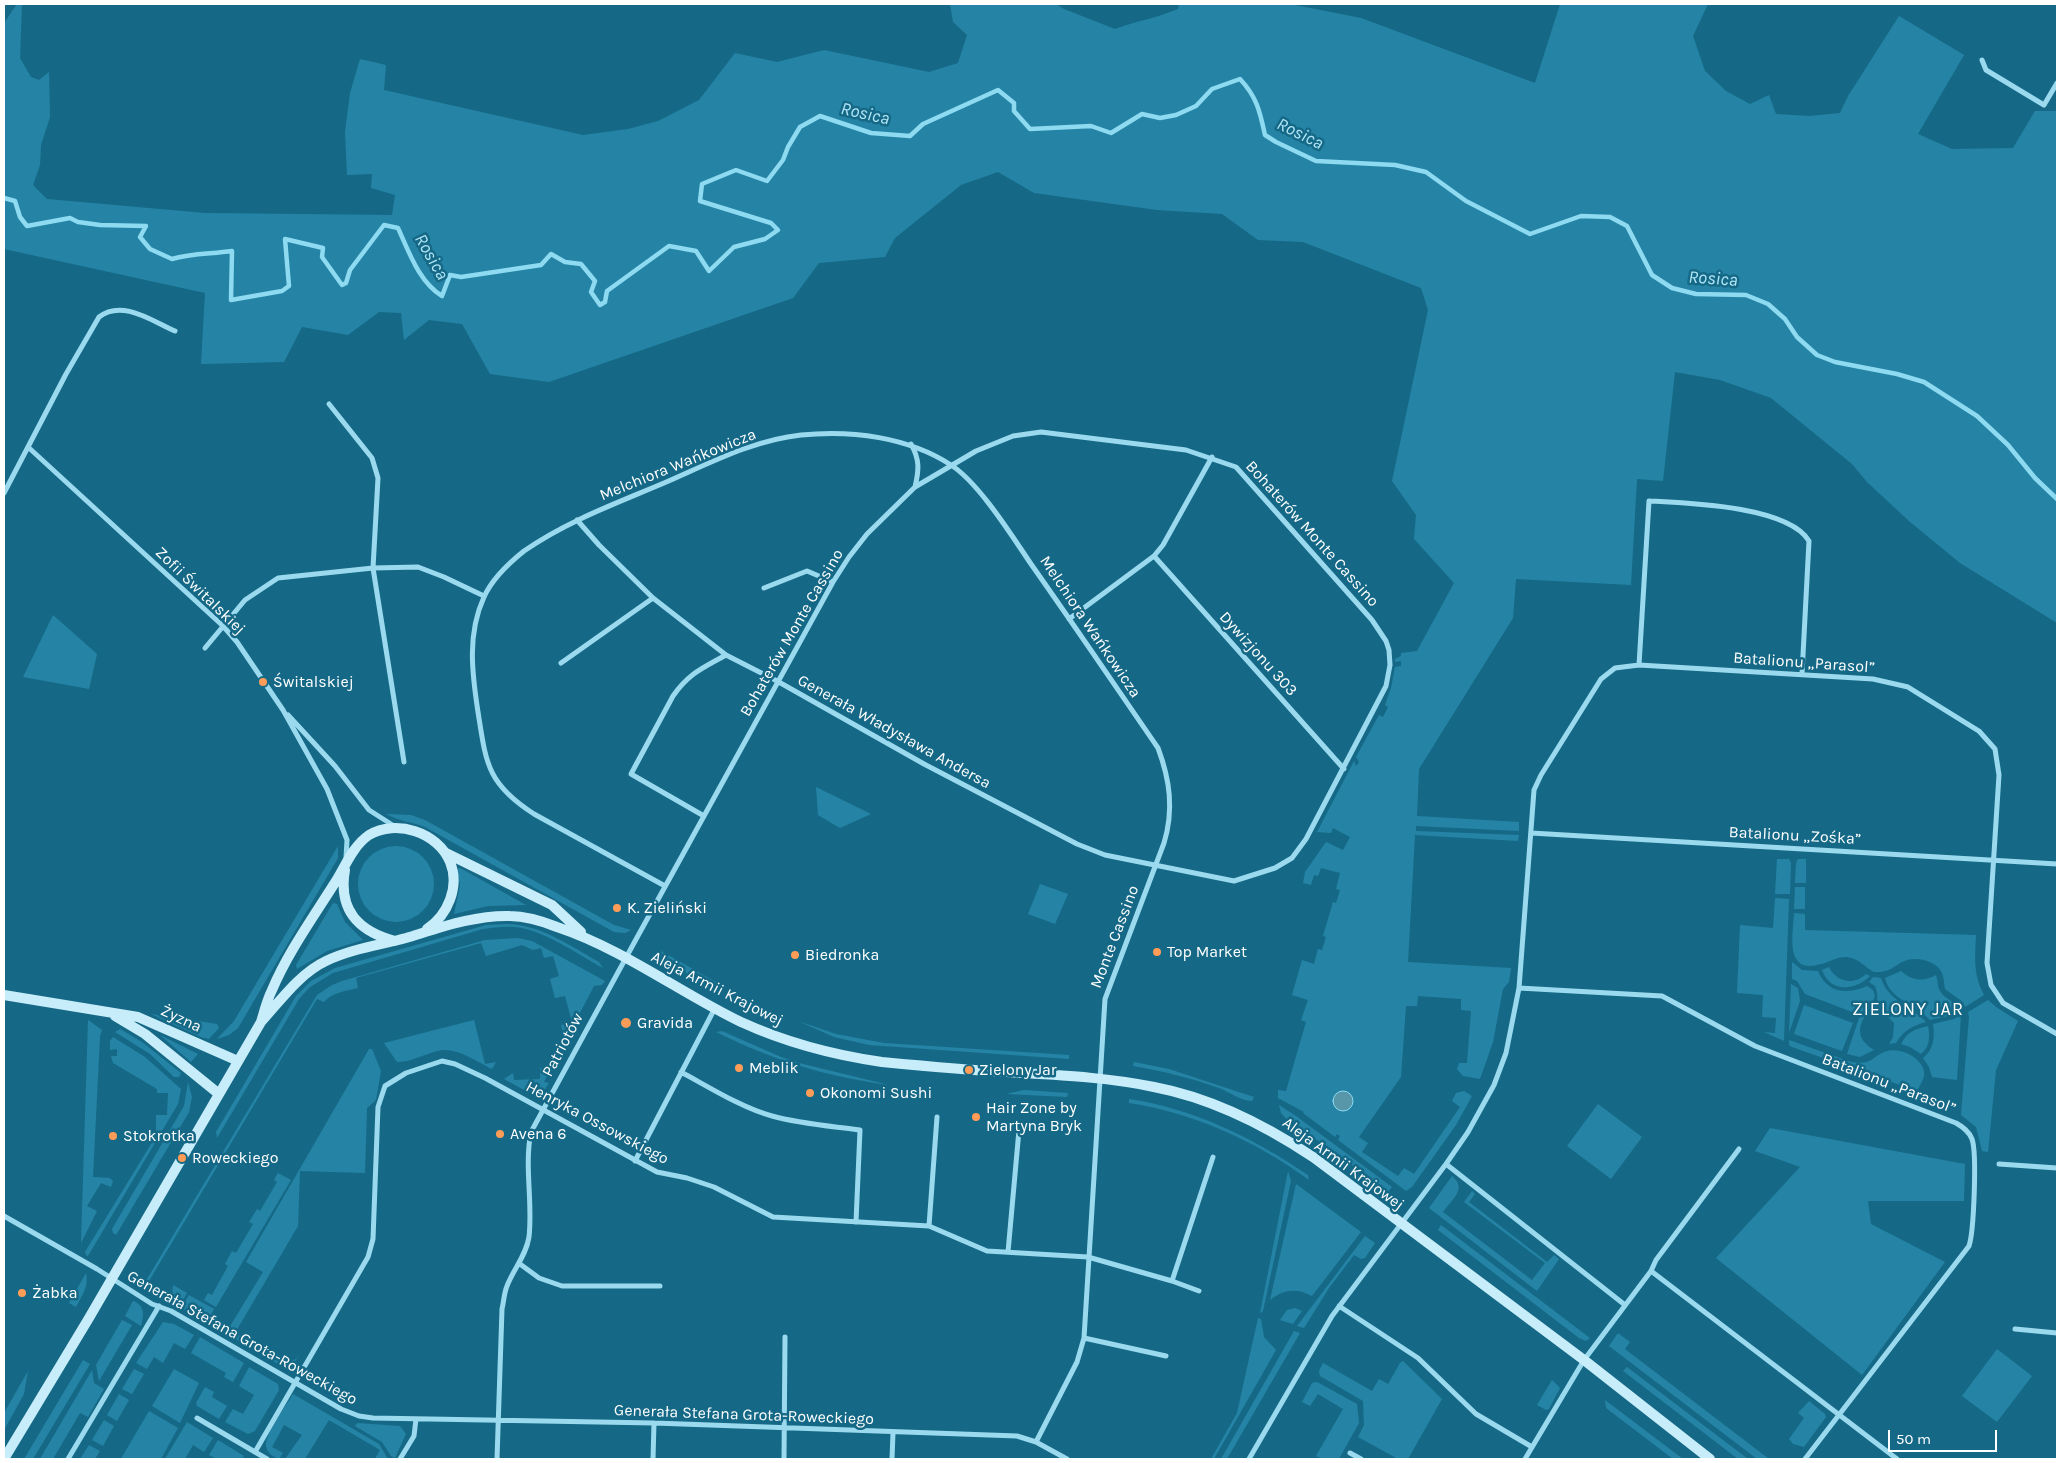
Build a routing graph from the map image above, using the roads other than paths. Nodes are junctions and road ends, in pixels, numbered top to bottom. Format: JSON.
{"nodes":[{"id":1,"x":1982,"y":60,"type":"dead end"},
{"id":2,"x":2057,"y":83,"type":"edge"},
{"id":3,"x":174,"y":331,"type":"dead end"},
{"id":4,"x":329,"y":404,"type":"dead end"},
{"id":5,"x":911,"y":444,"type":"junction"},
{"id":6,"x":28,"y":447,"type":"junction"},
{"id":7,"x":1212,"y":457,"type":"junction"},
{"id":8,"x":952,"y":465,"type":"junction"},
{"id":9,"x":916,"y":487,"type":"junction"},
{"id":10,"x":4,"y":493,"type":"edge"},
{"id":11,"x":578,"y":520,"type":"junction"},
{"id":12,"x":1154,"y":556,"type":"junction"},
{"id":13,"x":373,"y":568,"type":"junction"},
{"id":14,"x":833,"y":582,"type":"junction"},
{"id":15,"x":764,"y":588,"type":"dead end"},
{"id":16,"x":484,"y":596,"type":"junction"},
{"id":17,"x":653,"y":598,"type":"junction"},
{"id":18,"x":1069,"y":619,"type":"junction"},
{"id":19,"x":223,"y":626,"type":"junction"},
{"id":20,"x":205,"y":648,"type":"dead end"},
{"id":21,"x":726,"y":655,"type":"junction"},
{"id":22,"x":561,"y":663,"type":"dead end"},
{"id":23,"x":1639,"y":665,"type":"junction"},
{"id":24,"x":1802,"y":674,"type":"junction"},
{"id":25,"x":777,"y":681,"type":"junction"},
{"id":26,"x":283,"y":710,"type":"junction"},
{"id":27,"x":404,"y":762,"type":"dead end"},
{"id":28,"x":1344,"y":769,"type":"junction"},
{"id":29,"x":704,"y":816,"type":"junction"},
{"id":30,"x":395,"y":827,"type":"junction"},
{"id":31,"x":1531,"y":833,"type":"junction"},
{"id":32,"x":444,"y":852,"type":"junction"},
{"id":33,"x":1994,"y":860,"type":"junction"},
{"id":34,"x":346,"y":864,"type":"junction"},
{"id":35,"x":2057,"y":864,"type":"edge"},
{"id":36,"x":1155,"y":865,"type":"junction"},
{"id":37,"x":665,"y":886,"type":"junction"},
{"id":38,"x":419,"y":934,"type":"junction"},
{"id":39,"x":586,"y":936,"type":"junction"},
{"id":40,"x":396,"y":941,"type":"junction"},
{"id":41,"x":625,"y":958,"type":"junction"},
{"id":42,"x":1519,"y":988,"type":"junction"},
{"id":43,"x":4,"y":995,"type":"edge"},
{"id":44,"x":715,"y":1008,"type":"junction"},
{"id":45,"x":108,"y":1012,"type":"junction"},
{"id":46,"x":261,"y":1022,"type":"junction"},
{"id":47,"x":2057,"y":1034,"type":"edge"},
{"id":48,"x":238,"y":1061,"type":"junction"},
{"id":49,"x":681,"y":1072,"type":"junction"},
{"id":50,"x":1099,"y":1078,"type":"junction"},
{"id":51,"x":219,"y":1094,"type":"junction"},
{"id":52,"x":543,"y":1110,"type":"junction"},
{"id":53,"x":937,"y":1117,"type":"dead end"},
{"id":54,"x":1019,"y":1130,"type":"dead end"},
{"id":55,"x":1739,"y":1149,"type":"dead end"},
{"id":56,"x":1213,"y":1158,"type":"dead end"},
{"id":57,"x":635,"y":1160,"type":"junction"},
{"id":58,"x":1446,"y":1164,"type":"junction"},
{"id":59,"x":1999,"y":1164,"type":"dead end"},
{"id":60,"x":2057,"y":1168,"type":"edge"},
{"id":61,"x":4,"y":1216,"type":"edge"},
{"id":62,"x":856,"y":1222,"type":"junction"},
{"id":63,"x":1401,"y":1224,"type":"junction"},
{"id":64,"x":929,"y":1226,"type":"junction"},
{"id":65,"x":1008,"y":1252,"type":"junction"},
{"id":66,"x":1088,"y":1257,"type":"junction"},
{"id":67,"x":520,"y":1264,"type":"junction"},
{"id":68,"x":1651,"y":1271,"type":"junction"},
{"id":69,"x":111,"y":1280,"type":"junction"},
{"id":70,"x":1172,"y":1281,"type":"junction"},
{"id":71,"x":660,"y":1286,"type":"dead end"},
{"id":72,"x":1199,"y":1291,"type":"dead end"},
{"id":73,"x":1626,"y":1305,"type":"junction"},
{"id":74,"x":158,"y":1306,"type":"junction"},
{"id":75,"x":1339,"y":1306,"type":"junction"},
{"id":76,"x":2015,"y":1329,"type":"dead end"},
{"id":77,"x":2057,"y":1333,"type":"edge"},
{"id":78,"x":785,"y":1337,"type":"dead end"},
{"id":79,"x":1084,"y":1338,"type":"junction"},
{"id":80,"x":1166,"y":1356,"type":"dead end"},
{"id":81,"x":1584,"y":1360,"type":"junction"},
{"id":82,"x":295,"y":1382,"type":"junction"},
{"id":83,"x":1839,"y":1415,"type":"junction"},
{"id":84,"x":197,"y":1418,"type":"dead end"},
{"id":85,"x":416,"y":1419,"type":"junction"},
{"id":86,"x":498,"y":1420,"type":"junction"},
{"id":87,"x":654,"y":1423,"type":"junction"},
{"id":88,"x":785,"y":1428,"type":"junction"},
{"id":89,"x":893,"y":1433,"type":"junction"},
{"id":90,"x":1036,"y":1442,"type":"junction"},
{"id":91,"x":1532,"y":1447,"type":"junction"},
{"id":92,"x":255,"y":1452,"type":"junction"},
{"id":93,"x":1350,"y":1453,"type":"dead end"},
{"id":94,"x":4,"y":1459,"type":"edge"},
{"id":95,"x":68,"y":1459,"type":"edge"},
{"id":96,"x":267,"y":1459,"type":"edge"},
{"id":97,"x":400,"y":1459,"type":"edge"},
{"id":98,"x":496,"y":1459,"type":"edge"},
{"id":99,"x":653,"y":1459,"type":"edge"},
{"id":100,"x":784,"y":1459,"type":"edge"},
{"id":101,"x":892,"y":1459,"type":"edge"},
{"id":102,"x":1067,"y":1459,"type":"edge"},
{"id":103,"x":1249,"y":1459,"type":"edge"},
{"id":104,"x":1361,"y":1459,"type":"edge"},
{"id":105,"x":1525,"y":1459,"type":"edge"},
{"id":106,"x":1710,"y":1459,"type":"edge"},
{"id":107,"x":1805,"y":1459,"type":"edge"},
{"id":108,"x":1897,"y":1459,"type":"edge"}],
"edges":[{"from":1,"to":2,"type":"street"},
{"from":3,"to":6,"type":"street"},
{"from":4,"to":13,"type":"street"},
{"from":5,"to":8,"type":"street","name":"Melchiora Wańkowicza"},
{"from":5,"to":9,"type":"street"},
{"from":5,"to":11,"type":"street","name":"Melchiora Wańkowicza"},
{"from":6,"to":10,"type":"street"},
{"from":6,"to":19,"type":"street","name":"Zofii Świtalskiej"},
{"from":7,"to":8,"type":"street","name":"Bohaterów Monte Cassino"},
{"from":7,"to":12,"type":"street"},
{"from":7,"to":28,"type":"street","name":"Bohaterów Monte Cassino"},
{"from":8,"to":9,"type":"street","name":"Bohaterów Monte Cassino"},
{"from":8,"to":18,"type":"street","name":"Melchiora Wańkowicza"},
{"from":9,"to":14,"type":"street","name":"Bohaterów Monte Cassino"},
{"from":11,"to":16,"type":"street","name":"Melchiora Wańkowicza"},
{"from":11,"to":17,"type":"street","name":"Generała Władysława Andersa"},
{"from":12,"to":18,"type":"street"},
{"from":12,"to":28,"type":"street","name":"Dywizjonu 303"},
{"from":13,"to":16,"type":"street"},
{"from":13,"to":19,"type":"street"},
{"from":13,"to":27,"type":"street"},
{"from":14,"to":15,"type":"street"},
{"from":14,"to":25,"type":"street","name":"Bohaterów Monte Cassino"},
{"from":16,"to":37,"type":"street","name":"Melchiora Wańkowicza"},
{"from":17,"to":21,"type":"street","name":"Generała Władysława Andersa"},
{"from":17,"to":22,"type":"street"},
{"from":18,"to":36,"type":"street","name":"Melchiora Wańkowicza"},
{"from":19,"to":20,"type":"street"},
{"from":19,"to":26,"type":"street","name":"Zofii Świtalskiej"},
{"from":21,"to":25,"type":"street","name":"Generała Władysława Andersa"},
{"from":21,"to":29,"type":"street"},
{"from":23,"to":24,"type":"street","name":"Batalionu „Parasol”"},
{"from":23,"to":24,"type":"street"},
{"from":23,"to":31,"type":"street","name":"Batalionu „Parasol”"},
{"from":24,"to":33,"type":"street","name":"Batalionu „Parasol”"},
{"from":25,"to":29,"type":"street","name":"Bohaterów Monte Cassino"},
{"from":25,"to":36,"type":"street","name":"Generała Władysława Andersa"},
{"from":26,"to":30,"type":"street"},
{"from":26,"to":34,"type":"street","name":"Zofii Świtalskiej"},
{"from":28,"to":36,"type":"street","name":"Bohaterów Monte Cassino"},
{"from":29,"to":37,"type":"street","name":"Bohaterów Monte Cassino"},
{"from":30,"to":32,"type":"street"},
{"from":30,"to":34,"type":"street"},
{"from":31,"to":33,"type":"street","name":"Batalionu „Zośka”"},
{"from":31,"to":42,"type":"street","name":"Batalionu „Parasol”"},
{"from":32,"to":38,"type":"street"},
{"from":32,"to":39,"type":"street","name":"Aleja Armii Krajowej"},
{"from":33,"to":35,"type":"street","name":"Batalionu „Zośka”"},
{"from":33,"to":47,"type":"street","name":"Batalionu „Parasol”"},
{"from":34,"to":40,"type":"street"},
{"from":34,"to":46,"type":"street","name":"Aleja Armii Krajowej"},
{"from":36,"to":50,"type":"street","name":"Monte Cassino"},
{"from":37,"to":41,"type":"street","name":"Bohaterów Monte Cassino"},
{"from":38,"to":39,"type":"street","name":"Aleja Armii Krajowej"},
{"from":38,"to":40,"type":"street","name":"Aleja Armii Krajowej"},
{"from":39,"to":41,"type":"street","name":"Aleja Armii Krajowej"},
{"from":40,"to":46,"type":"street","name":"Aleja Armii Krajowej"},
{"from":41,"to":44,"type":"street","name":"Aleja Armii Krajowej"},
{"from":41,"to":52,"type":"street","name":"Patriotów"},
{"from":42,"to":58,"type":"street","name":"Batalionu „Parasol”"},
{"from":42,"to":83,"type":"street","name":"Batalionu „Parasol”"},
{"from":43,"to":45,"type":"street","name":"Żyzna"},
{"from":44,"to":49,"type":"street"},
{"from":44,"to":50,"type":"street","name":"Aleja Armii Krajowej"},
{"from":45,"to":48,"type":"street","name":"Żyzna"},
{"from":45,"to":51,"type":"street","name":"Żyzna"},
{"from":46,"to":48,"type":"street","name":"Aleja Armii Krajowej"},
{"from":48,"to":51,"type":"street","name":"Aleja Armii Krajowej"},
{"from":49,"to":57,"type":"street"},
{"from":49,"to":62,"type":"street"},
{"from":50,"to":63,"type":"street","name":"Aleja Armii Krajowej"},
{"from":50,"to":66,"type":"street"},
{"from":51,"to":69,"type":"street","name":"Aleja Armii Krajowej"},
{"from":52,"to":57,"type":"street","name":"Henryka Ossowskiego"},
{"from":52,"to":67,"type":"street","name":"Patriotów"},
{"from":52,"to":82,"type":"street","name":"Henryka Ossowskiego"},
{"from":53,"to":64,"type":"street"},
{"from":54,"to":65,"type":"street"},
{"from":55,"to":68,"type":"street"},
{"from":56,"to":70,"type":"street"},
{"from":57,"to":62,"type":"street","name":"Henryka Ossowskiego"},
{"from":58,"to":63,"type":"street","name":"Batalionu „Parasol”"},
{"from":58,"to":73,"type":"street"},
{"from":59,"to":60,"type":"street"},
{"from":61,"to":69,"type":"street","name":"Generała Stefana Grota-Roweckiego"},
{"from":62,"to":64,"type":"street","name":"Henryka Ossowskiego"},
{"from":63,"to":75,"type":"street","name":"Batalionu „Parasol”"},
{"from":63,"to":81,"type":"street","name":"Aleja Armii Krajowej"},
{"from":64,"to":65,"type":"street","name":"Henryka Ossowskiego"},
{"from":65,"to":66,"type":"street","name":"Henryka Ossowskiego"},
{"from":66,"to":70,"type":"street","name":"Henryka Ossowskiego"},
{"from":66,"to":79,"type":"street"},
{"from":67,"to":71,"type":"street"},
{"from":67,"to":86,"type":"street","name":"Patriotów"},
{"from":68,"to":73,"type":"street"},
{"from":68,"to":83,"type":"street"},
{"from":69,"to":74,"type":"street","name":"Generała Stefana Grota-Roweckiego"},
{"from":69,"to":94,"type":"street","name":"Aleja Armii Krajowej"},
{"from":70,"to":72,"type":"street","name":"Henryka Ossowskiego"},
{"from":73,"to":81,"type":"street"},
{"from":74,"to":82,"type":"street","name":"Generała Stefana Grota-Roweckiego"},
{"from":74,"to":95,"type":"street"},
{"from":75,"to":91,"type":"street"},
{"from":75,"to":103,"type":"street","name":"Batalionu „Parasol”"},
{"from":76,"to":77,"type":"street"},
{"from":78,"to":88,"type":"street"},
{"from":79,"to":80,"type":"street"},
{"from":79,"to":90,"type":"street"},
{"from":81,"to":91,"type":"street"},
{"from":81,"to":106,"type":"street","name":"Aleja Armii Krajowej"},
{"from":82,"to":85,"type":"street","name":"Generała Stefana Grota-Roweckiego"},
{"from":82,"to":92,"type":"street"},
{"from":83,"to":107,"type":"street","name":"Batalionu „Parasol”"},
{"from":83,"to":108,"type":"street"},
{"from":84,"to":92,"type":"street"},
{"from":85,"to":86,"type":"street","name":"Generała Stefana Grota-Roweckiego"},
{"from":85,"to":97,"type":"street"},
{"from":86,"to":87,"type":"street","name":"Generała Stefana Grota-Roweckiego"},
{"from":86,"to":98,"type":"street","name":"Patriotów"},
{"from":87,"to":88,"type":"street","name":"Generała Stefana Grota-Roweckiego"},
{"from":87,"to":99,"type":"street"},
{"from":88,"to":89,"type":"street","name":"Generała Stefana Grota-Roweckiego"},
{"from":88,"to":100,"type":"street"},
{"from":89,"to":90,"type":"street","name":"Generała Stefana Grota-Roweckiego"},
{"from":89,"to":101,"type":"street"},
{"from":90,"to":102,"type":"street","name":"Generała Stefana Grota-Roweckiego"},
{"from":91,"to":105,"type":"street"},
{"from":92,"to":96,"type":"street"},
{"from":93,"to":104,"type":"street"}]}
